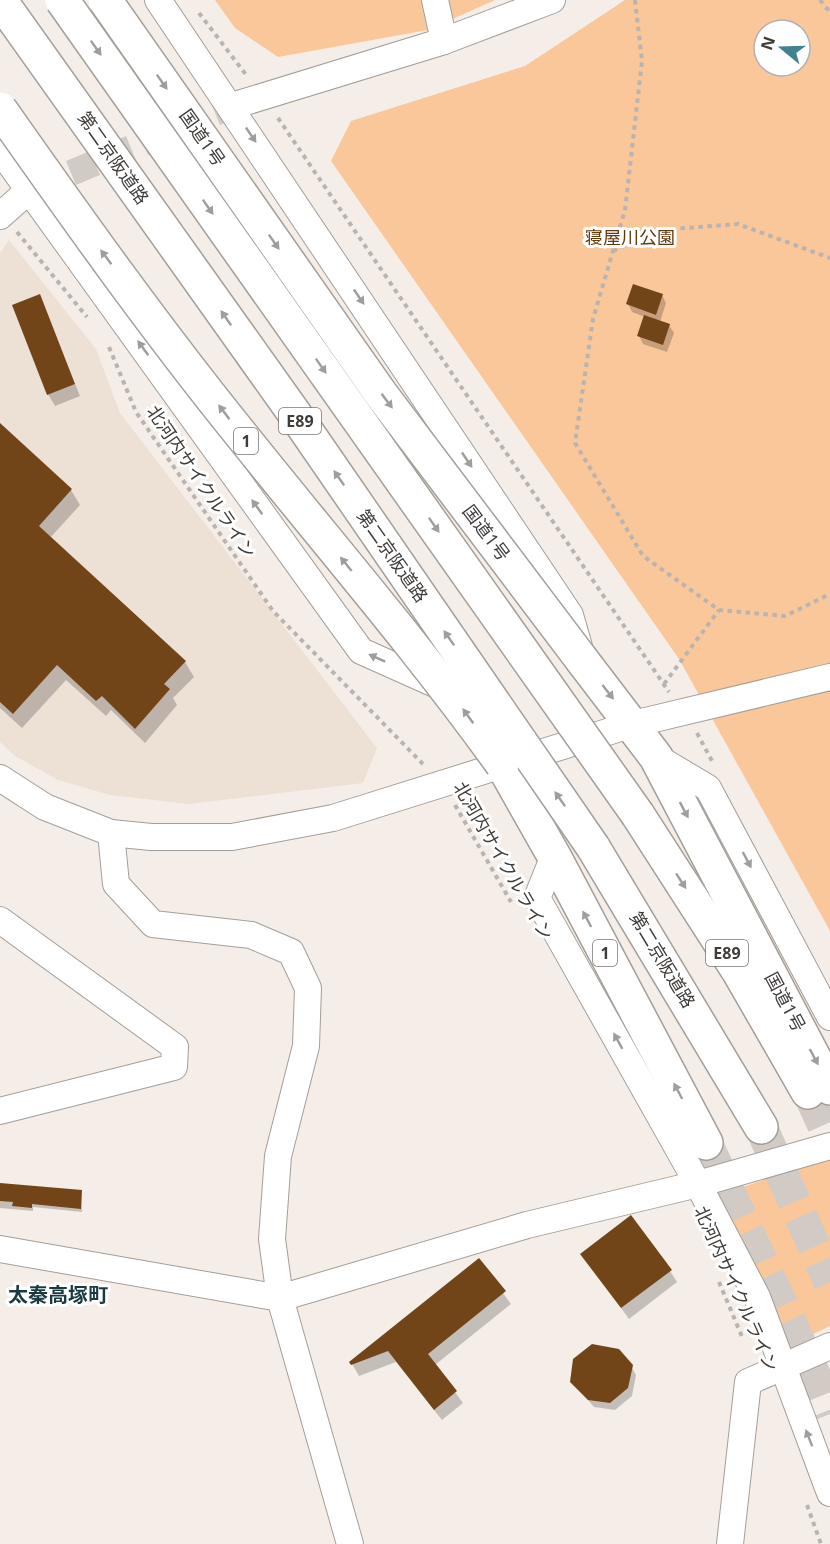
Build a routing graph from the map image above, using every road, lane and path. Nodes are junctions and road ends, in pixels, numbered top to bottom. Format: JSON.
{"nodes":[{"id":1,"x":0,"y":0,"type":"edge"},
{"id":2,"x":62,"y":0,"type":"edge"},
{"id":3,"x":105,"y":0,"type":"edge"},
{"id":4,"x":158,"y":0,"type":"edge"},
{"id":5,"x":435,"y":0,"type":"edge"},
{"id":6,"x":552,"y":0,"type":"edge"},
{"id":7,"x":635,"y":0,"type":"edge"},
{"id":8,"x":820,"y":0,"type":"edge"},
{"id":9,"x":196,"y":9,"type":"dead end"},
{"id":10,"x":830,"y":12,"type":"edge"},
{"id":11,"x":444,"y":41,"type":"junction"},
{"id":12,"x":263,"y":96,"type":"junction"},
{"id":13,"x":232,"y":106,"type":"junction"},
{"id":14,"x":0,"y":109,"type":"edge"},
{"id":15,"x":0,"y":150,"type":"edge"},
{"id":16,"x":29,"y":190,"type":"junction"},
{"id":17,"x":1,"y":215,"type":"edge"},
{"id":18,"x":613,"y":252,"type":"junction"},
{"id":19,"x":830,"y":258,"type":"edge"},
{"id":20,"x":91,"y":322,"type":"dead end"},
{"id":21,"x":106,"y":341,"type":"dead end"},
{"id":22,"x":830,"y":594,"type":"edge"},
{"id":23,"x":719,"y":610,"type":"junction"},
{"id":24,"x":582,"y":660,"type":"junction"},
{"id":25,"x":830,"y":676,"type":"edge"},
{"id":26,"x":664,"y":684,"type":"junction"},
{"id":27,"x":449,"y":690,"type":"junction"},
{"id":28,"x":686,"y":713,"type":"junction"},
{"id":29,"x":633,"y":724,"type":"junction"},
{"id":30,"x":656,"y":757,"type":"junction"},
{"id":31,"x":502,"y":764,"type":"junction"},
{"id":32,"x":714,"y":765,"type":"dead end"},
{"id":33,"x":0,"y":778,"type":"edge"},
{"id":34,"x":442,"y":783,"type":"junction"},
{"id":35,"x":111,"y":833,"type":"junction"},
{"id":36,"x":555,"y":856,"type":"junction"},
{"id":37,"x":514,"y":908,"type":"dead end"},
{"id":38,"x":0,"y":920,"type":"edge"},
{"id":39,"x":830,"y":1017,"type":"edge"},
{"id":40,"x":820,"y":1091,"type":"edge"},
{"id":41,"x":0,"y":1111,"type":"edge"},
{"id":42,"x":761,"y":1127,"type":"tunnel mouth"},
{"id":43,"x":706,"y":1143,"type":"tunnel mouth"},
{"id":44,"x":830,"y":1146,"type":"edge"},
{"id":45,"x":698,"y":1184,"type":"junction"},
{"id":46,"x":0,"y":1249,"type":"edge"},
{"id":47,"x":714,"y":1272,"type":"dead end"},
{"id":48,"x":280,"y":1298,"type":"junction"},
{"id":49,"x":830,"y":1346,"type":"edge"},
{"id":50,"x":772,"y":1373,"type":"junction"},
{"id":51,"x":830,"y":1493,"type":"edge"},
{"id":52,"x":805,"y":1500,"type":"dead end"},
{"id":53,"x":351,"y":1544,"type":"edge"},
{"id":54,"x":730,"y":1544,"type":"edge"},
{"id":55,"x":821,"y":1544,"type":"edge"}],
"edges":[{"from":42,"to":1,"type":"highway","name":"第二京阪道路","number":"E89","one_way":true,"bridge":true},
{"from":2,"to":40,"type":"highway","number":"E89","one_way":true,"bridge":true},
{"from":3,"to":24,"type":"highway","name":"国道1号","one_way":true,"bridge":true},
{"from":4,"to":13,"type":"street"},
{"from":5,"to":11,"type":"street"},
{"from":6,"to":11,"type":"street"},
{"from":7,"to":18,"type":"path"},
{"from":8,"to":10,"type":"path"},
{"from":9,"to":12,"type":"path"},
{"from":11,"to":12,"type":"street"},
{"from":12,"to":13,"type":"street"},
{"from":12,"to":26,"type":"path"},
{"from":13,"to":24,"type":"street","one_way":true},
{"from":27,"to":14,"type":"highway","number":"1","one_way":true,"bridge":true},
{"from":15,"to":16,"type":"street"},
{"from":16,"to":17,"type":"street"},
{"from":27,"to":16,"type":"street","one_way":true},
{"from":17,"to":20,"type":"path"},
{"from":18,"to":19,"type":"path"},
{"from":18,"to":23,"type":"path"},
{"from":21,"to":34,"type":"path","name":"北河内サイクルライン"},
{"from":22,"to":23,"type":"path"},
{"from":23,"to":26,"type":"path"},
{"from":24,"to":29,"type":"highway","name":"国道1号","one_way":true},
{"from":25,"to":28,"type":"street"},
{"from":26,"to":28,"type":"path"},
{"from":31,"to":27,"type":"highway","number":"1","one_way":true,"bridge":true},
{"from":28,"to":29,"type":"street"},
{"from":28,"to":32,"type":"path"},
{"from":29,"to":30,"type":"highway","name":"国道1号"},
{"from":29,"to":31,"type":"street"},
{"from":30,"to":39,"type":"street","one_way":true},
{"from":30,"to":40,"type":"highway","name":"国道1号","one_way":true},
{"from":31,"to":34,"type":"street"},
{"from":31,"to":36,"type":"highway","number":"1"},
{"from":33,"to":35,"type":"street"},
{"from":34,"to":35,"type":"street"},
{"from":34,"to":37,"type":"path","name":"北河内サイクルライン"},
{"from":35,"to":48,"type":"street"},
{"from":43,"to":36,"type":"highway","number":"1","one_way":true},
{"from":45,"to":36,"type":"street","one_way":true},
{"from":38,"to":41,"type":"street"},
{"from":44,"to":45,"type":"street"},
{"from":45,"to":48,"type":"street"},
{"from":45,"to":50,"type":"street"},
{"from":46,"to":48,"type":"street"},
{"from":47,"to":50,"type":"path","name":"北河内サイクルライン"},
{"from":48,"to":53,"type":"street"},
{"from":49,"to":50,"type":"street"},
{"from":51,"to":50,"type":"street","one_way":true},
{"from":50,"to":54,"type":"street"},
{"from":52,"to":55,"type":"path"}]}
